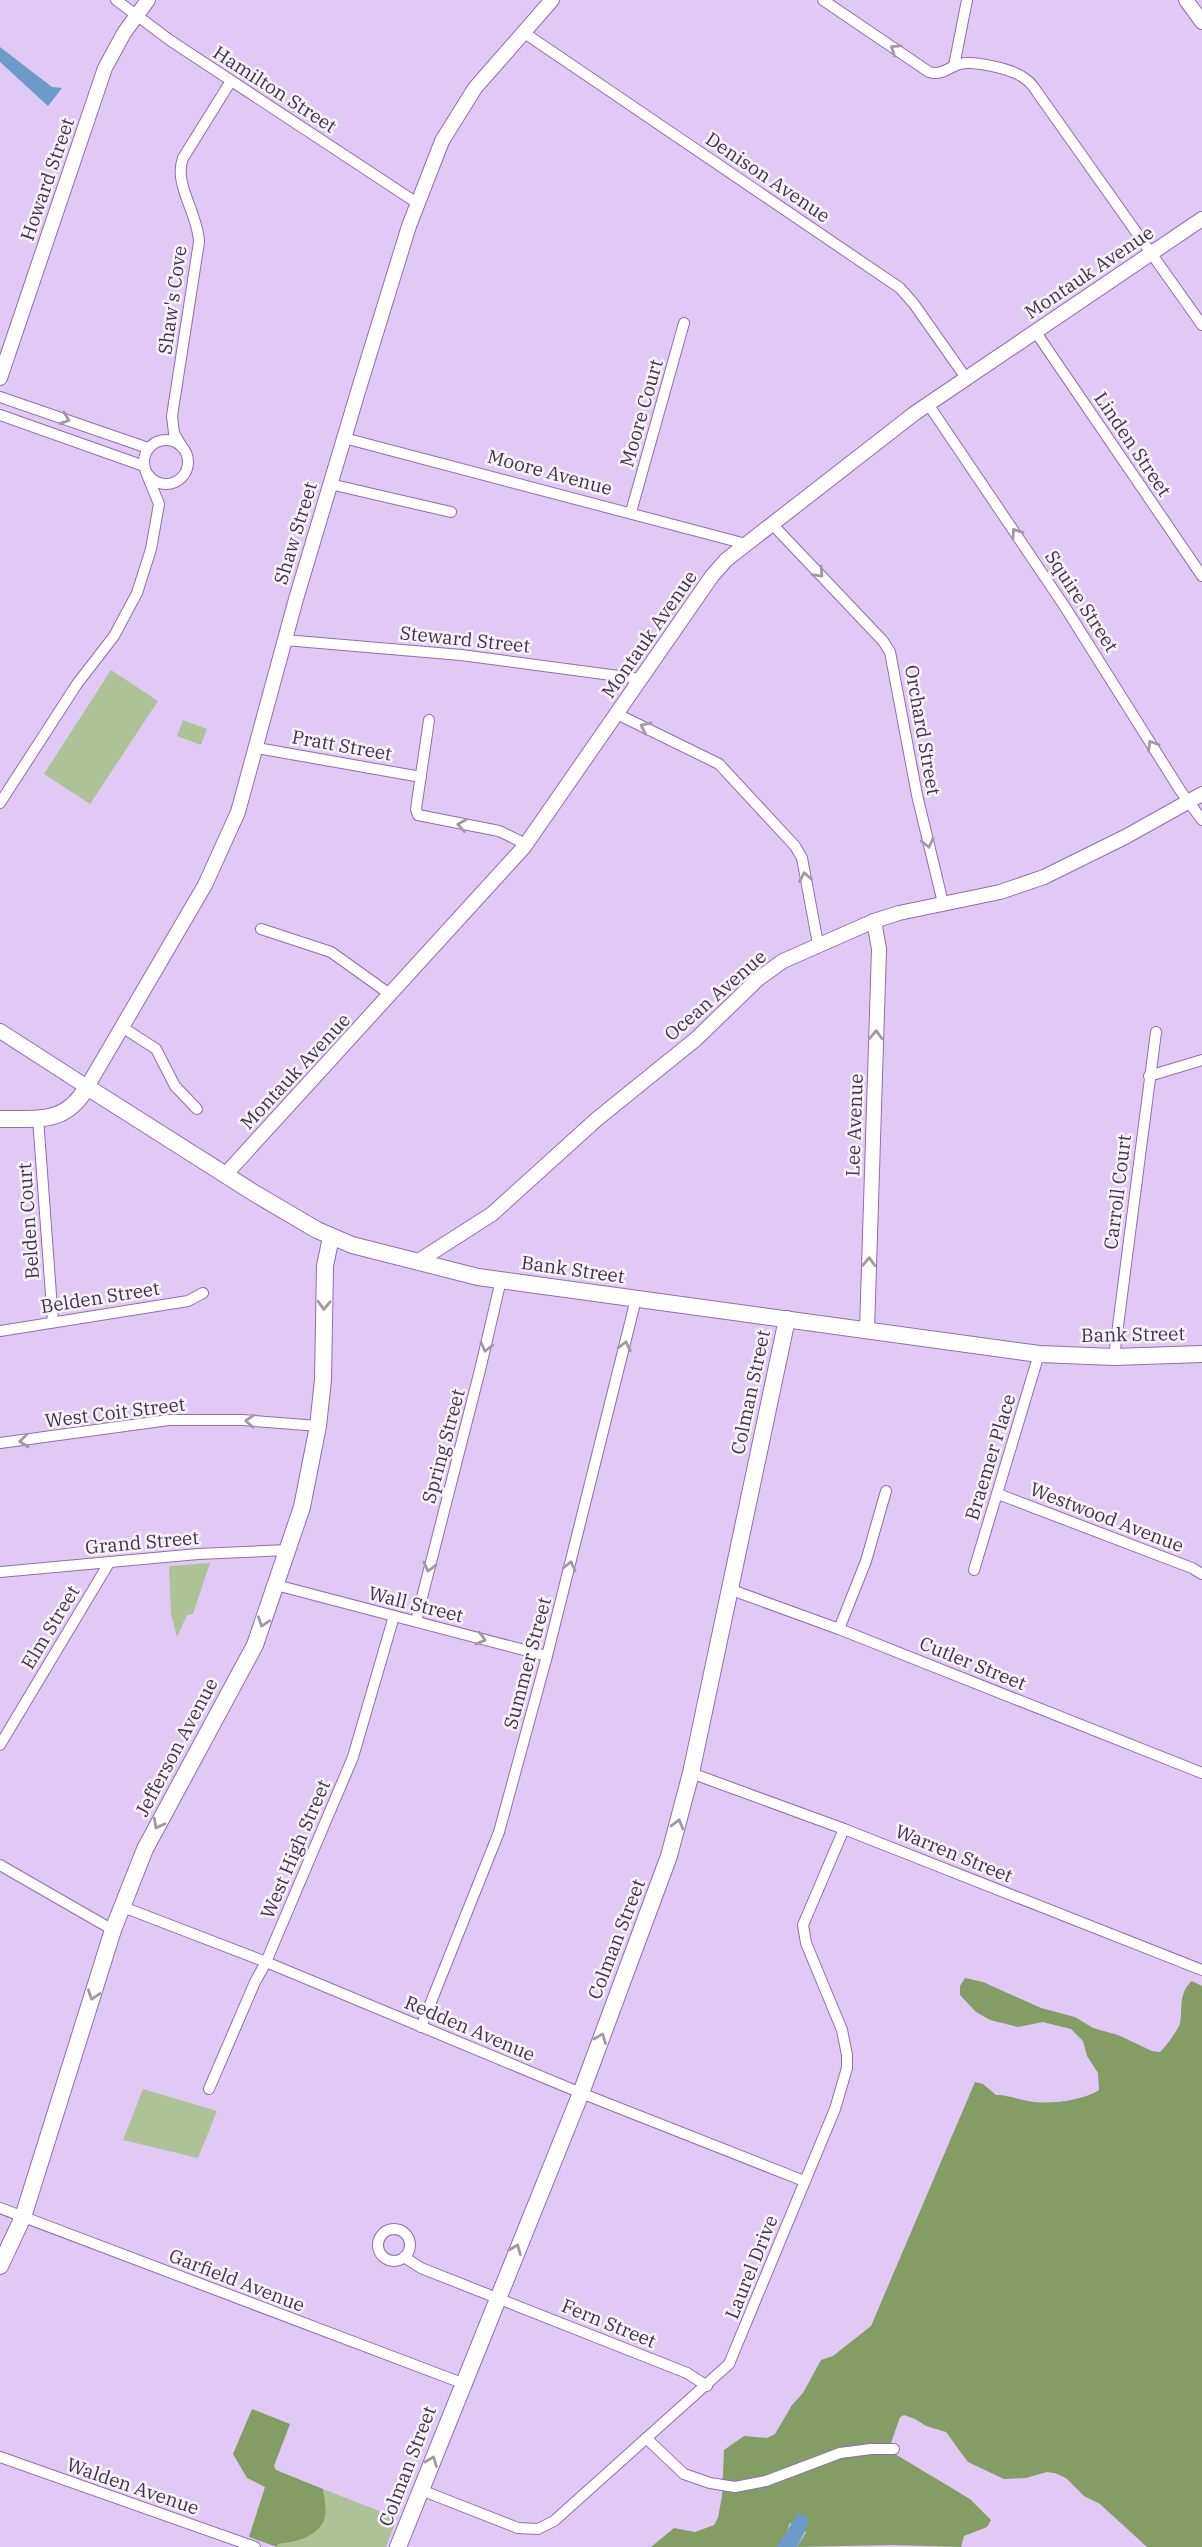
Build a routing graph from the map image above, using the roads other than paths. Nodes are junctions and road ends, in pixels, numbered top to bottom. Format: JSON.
{"nodes":[{"id":1,"x":116,"y":0,"type":"edge"},
{"id":2,"x":148,"y":0,"type":"edge"},
{"id":3,"x":552,"y":0,"type":"edge"},
{"id":4,"x":823,"y":0,"type":"edge"},
{"id":5,"x":967,"y":0,"type":"edge"},
{"id":6,"x":1186,"y":0,"type":"edge"},
{"id":7,"x":136,"y":16,"type":"junction"},
{"id":8,"x":1202,"y":22,"type":"edge"},
{"id":9,"x":523,"y":32,"type":"junction"},
{"id":10,"x":954,"y":66,"type":"junction"},
{"id":11,"x":231,"y":81,"type":"junction"},
{"id":12,"x":417,"y":204,"type":"junction"},
{"id":13,"x":1202,"y":219,"type":"edge"},
{"id":14,"x":1151,"y":253,"type":"junction"},
{"id":15,"x":684,"y":323,"type":"dead end"},
{"id":16,"x":1202,"y":325,"type":"edge"},
{"id":17,"x":1035,"y":331,"type":"junction"},
{"id":18,"x":0,"y":378,"type":"edge"},
{"id":19,"x":966,"y":379,"type":"junction"},
{"id":20,"x":0,"y":397,"type":"edge"},
{"id":21,"x":928,"y":404,"type":"junction"},
{"id":22,"x":0,"y":415,"type":"edge"},
{"id":23,"x":172,"y":416,"type":"junction"},
{"id":24,"x":344,"y":438,"type":"junction"},
{"id":25,"x":159,"y":441,"type":"junction"},
{"id":26,"x":182,"y":447,"type":"junction"},
{"id":27,"x":148,"y":448,"type":"junction"},
{"id":28,"x":145,"y":469,"type":"junction"},
{"id":29,"x":178,"y":480,"type":"junction"},
{"id":30,"x":330,"y":484,"type":"junction"},
{"id":31,"x":159,"y":504,"type":"junction"},
{"id":32,"x":451,"y":512,"type":"dead end"},
{"id":33,"x":631,"y":512,"type":"junction"},
{"id":34,"x":772,"y":524,"type":"junction"},
{"id":35,"x":746,"y":544,"type":"junction"},
{"id":36,"x":1202,"y":576,"type":"edge"},
{"id":37,"x":285,"y":640,"type":"junction"},
{"id":38,"x":641,"y":679,"type":"junction"},
{"id":39,"x":617,"y":714,"type":"junction"},
{"id":40,"x":429,"y":720,"type":"dead end"},
{"id":41,"x":257,"y":748,"type":"junction"},
{"id":42,"x":421,"y":777,"type":"junction"},
{"id":43,"x":1202,"y":794,"type":"edge"},
{"id":44,"x":1189,"y":802,"type":"junction"},
{"id":45,"x":0,"y":803,"type":"edge"},
{"id":46,"x":1202,"y":820,"type":"edge"},
{"id":47,"x":526,"y":844,"type":"junction"},
{"id":48,"x":943,"y":903,"type":"junction"},
{"id":49,"x":874,"y":920,"type":"junction"},
{"id":50,"x":261,"y":929,"type":"dead end"},
{"id":51,"x":818,"y":944,"type":"junction"},
{"id":52,"x":391,"y":995,"type":"junction"},
{"id":53,"x":122,"y":1027,"type":"junction"},
{"id":54,"x":0,"y":1031,"type":"edge"},
{"id":55,"x":1156,"y":1032,"type":"dead end"},
{"id":56,"x":1202,"y":1060,"type":"edge"},
{"id":57,"x":1149,"y":1076,"type":"junction"},
{"id":58,"x":87,"y":1087,"type":"junction"},
{"id":59,"x":197,"y":1109,"type":"dead end"},
{"id":60,"x":38,"y":1118,"type":"junction"},
{"id":61,"x":0,"y":1119,"type":"edge"},
{"id":62,"x":225,"y":1175,"type":"junction"},
{"id":63,"x":331,"y":1237,"type":"junction"},
{"id":64,"x":417,"y":1262,"type":"junction"},
{"id":65,"x":501,"y":1280,"type":"junction"},
{"id":66,"x":203,"y":1293,"type":"dead end"},
{"id":67,"x":636,"y":1298,"type":"junction"},
{"id":68,"x":786,"y":1319,"type":"junction"},
{"id":69,"x":53,"y":1322,"type":"junction"},
{"id":70,"x":867,"y":1330,"type":"junction"},
{"id":71,"x":0,"y":1331,"type":"edge"},
{"id":72,"x":1039,"y":1354,"type":"junction"},
{"id":73,"x":1202,"y":1354,"type":"edge"},
{"id":74,"x":1114,"y":1357,"type":"junction"},
{"id":75,"x":318,"y":1426,"type":"junction"},
{"id":76,"x":0,"y":1443,"type":"edge"},
{"id":77,"x":886,"y":1491,"type":"dead end"},
{"id":78,"x":998,"y":1494,"type":"junction"},
{"id":79,"x":287,"y":1550,"type":"junction"},
{"id":80,"x":109,"y":1563,"type":"junction"},
{"id":81,"x":974,"y":1570,"type":"dead end"},
{"id":82,"x":0,"y":1572,"type":"edge"},
{"id":83,"x":1202,"y":1574,"type":"edge"},
{"id":84,"x":276,"y":1585,"type":"junction"},
{"id":85,"x":729,"y":1589,"type":"junction"},
{"id":86,"x":394,"y":1616,"type":"junction"},
{"id":87,"x":416,"y":1621,"type":"junction"},
{"id":88,"x":839,"y":1629,"type":"junction"},
{"id":89,"x":547,"y":1656,"type":"junction"},
{"id":90,"x":0,"y":1745,"type":"edge"},
{"id":91,"x":691,"y":1773,"type":"junction"},
{"id":92,"x":1202,"y":1773,"type":"edge"},
{"id":93,"x":844,"y":1829,"type":"junction"},
{"id":94,"x":0,"y":1865,"type":"edge"},
{"id":95,"x":123,"y":1907,"type":"junction"},
{"id":96,"x":113,"y":1930,"type":"junction"},
{"id":97,"x":266,"y":1962,"type":"junction"},
{"id":98,"x":1202,"y":1971,"type":"edge"},
{"id":99,"x":421,"y":2027,"type":"junction"},
{"id":100,"x":209,"y":2089,"type":"dead end"},
{"id":101,"x":581,"y":2093,"type":"junction"},
{"id":102,"x":804,"y":2181,"type":"junction"},
{"id":103,"x":0,"y":2208,"type":"edge"},
{"id":104,"x":23,"y":2217,"type":"junction"},
{"id":105,"x":404,"y":2257,"type":"dead end"},
{"id":106,"x":0,"y":2266,"type":"edge"},
{"id":107,"x":497,"y":2297,"type":"junction"},
{"id":108,"x":462,"y":2384,"type":"junction"},
{"id":109,"x":707,"y":2386,"type":"junction"},
{"id":110,"x":646,"y":2438,"type":"junction"},
{"id":111,"x":894,"y":2449,"type":"dead end"},
{"id":112,"x":0,"y":2457,"type":"edge"},
{"id":113,"x":421,"y":2490,"type":"junction"},
{"id":114,"x":255,"y":2547,"type":"edge"},
{"id":115,"x":398,"y":2547,"type":"edge"}],
"edges":[{"from":1,"to":7,"type":"street","name":"Hamilton Street"},
{"from":2,"to":7,"type":"street","name":"Howard Street"},
{"from":3,"to":9,"type":"street","name":"Shaw Street"},
{"from":10,"to":4,"type":"street","one_way":true},
{"from":5,"to":10,"type":"street"},
{"from":6,"to":8,"type":"street"},
{"from":7,"to":11,"type":"street","name":"Hamilton Street"},
{"from":7,"to":18,"type":"street","name":"Howard Street"},
{"from":9,"to":12,"type":"street","name":"Shaw Street"},
{"from":9,"to":19,"type":"street","name":"Denison Avenue"},
{"from":10,"to":14,"type":"street"},
{"from":11,"to":12,"type":"street","name":"Hamilton Street"},
{"from":11,"to":23,"type":"street","name":"Shaw's Cove"},
{"from":12,"to":24,"type":"street","name":"Shaw Street"},
{"from":13,"to":14,"type":"street","name":"Montauk Avenue"},
{"from":14,"to":16,"type":"street"},
{"from":14,"to":17,"type":"street","name":"Montauk Avenue"},
{"from":15,"to":33,"type":"street","name":"Moore Court"},
{"from":17,"to":19,"type":"street","name":"Montauk Avenue"},
{"from":17,"to":36,"type":"street","name":"Linden Street"},
{"from":19,"to":21,"type":"street","name":"Montauk Avenue"},
{"from":20,"to":27,"type":"street","one_way":true},
{"from":21,"to":34,"type":"street","name":"Montauk Avenue"},
{"from":44,"to":21,"type":"street","name":"Squire Street","one_way":true},
{"from":22,"to":28,"type":"street"},
{"from":23,"to":25,"type":"street","name":"Shaw's Cove"},
{"from":23,"to":26,"type":"street","name":"Shaw's Cove"},
{"from":24,"to":30,"type":"street","name":"Shaw Street"},
{"from":24,"to":33,"type":"street","name":"Moore Avenue"},
{"from":25,"to":26,"type":"street"},
{"from":25,"to":27,"type":"street"},
{"from":26,"to":29,"type":"street"},
{"from":27,"to":28,"type":"street"},
{"from":28,"to":29,"type":"street"},
{"from":28,"to":31,"type":"street"},
{"from":29,"to":31,"type":"street"},
{"from":30,"to":32,"type":"street"},
{"from":30,"to":37,"type":"street","name":"Shaw Street"},
{"from":31,"to":45,"type":"street"},
{"from":33,"to":35,"type":"street","name":"Moore Avenue"},
{"from":34,"to":35,"type":"street","name":"Montauk Avenue"},
{"from":34,"to":48,"type":"street","name":"Orchard Street","one_way":true},
{"from":35,"to":38,"type":"street","name":"Montauk Avenue"},
{"from":37,"to":38,"type":"street","name":"Steward Street"},
{"from":37,"to":41,"type":"street","name":"Shaw Street"},
{"from":38,"to":39,"type":"street","name":"Montauk Avenue"},
{"from":39,"to":47,"type":"street","name":"Montauk Avenue"},
{"from":51,"to":39,"type":"street","one_way":true},
{"from":40,"to":42,"type":"street"},
{"from":41,"to":42,"type":"street","name":"Pratt Street"},
{"from":41,"to":53,"type":"street","name":"Shaw Street"},
{"from":47,"to":42,"type":"street","one_way":true},
{"from":43,"to":44,"type":"street","name":"Ocean Avenue"},
{"from":44,"to":46,"type":"street","name":"Squire Street"},
{"from":44,"to":48,"type":"street","name":"Ocean Avenue"},
{"from":47,"to":52,"type":"street","name":"Montauk Avenue"},
{"from":48,"to":49,"type":"street","name":"Ocean Avenue"},
{"from":49,"to":51,"type":"street","name":"Ocean Avenue"},
{"from":70,"to":49,"type":"street","name":"Lee Avenue","one_way":true},
{"from":50,"to":52,"type":"street"},
{"from":51,"to":64,"type":"street","name":"Ocean Avenue"},
{"from":52,"to":62,"type":"street","name":"Montauk Avenue"},
{"from":53,"to":58,"type":"street","name":"Shaw Street"},
{"from":53,"to":59,"type":"street"},
{"from":54,"to":58,"type":"street","name":"Bank Street"},
{"from":55,"to":57,"type":"street","name":"Carroll Court"},
{"from":56,"to":57,"type":"street"},
{"from":57,"to":74,"type":"street","name":"Carroll Court"},
{"from":58,"to":60,"type":"main road"},
{"from":58,"to":62,"type":"main road","name":"Bank Street"},
{"from":60,"to":61,"type":"main road"},
{"from":60,"to":69,"type":"street","name":"Belden Court"},
{"from":62,"to":63,"type":"main road","name":"Bank Street"},
{"from":63,"to":64,"type":"main road","name":"Bank Street"},
{"from":63,"to":75,"type":"main road","name":"Jefferson Avenue","one_way":true},
{"from":64,"to":65,"type":"main road","name":"Bank Street"},
{"from":65,"to":67,"type":"main road","name":"Bank Street"},
{"from":65,"to":87,"type":"street","name":"Spring Street","one_way":true},
{"from":66,"to":69,"type":"street","name":"Belden Street"},
{"from":67,"to":68,"type":"main road","name":"Bank Street"},
{"from":89,"to":67,"type":"street","name":"Summer Street","one_way":true},
{"from":68,"to":70,"type":"main road","name":"Bank Street"},
{"from":68,"to":85,"type":"main road","name":"Colman Street"},
{"from":69,"to":71,"type":"street","name":"Belden Street"},
{"from":70,"to":72,"type":"main road","name":"Bank Street"},
{"from":72,"to":74,"type":"main road","name":"Bank Street"},
{"from":72,"to":78,"type":"street","name":"Braemer Place"},
{"from":73,"to":74,"type":"main road","name":"Bank Street"},
{"from":75,"to":76,"type":"street","name":"West Coit Street","one_way":true},
{"from":75,"to":79,"type":"main road","name":"Jefferson Avenue"},
{"from":77,"to":88,"type":"street"},
{"from":78,"to":81,"type":"street","name":"Braemer Place"},
{"from":78,"to":83,"type":"street","name":"Westwood Avenue"},
{"from":79,"to":80,"type":"street","name":"Grand Street"},
{"from":79,"to":84,"type":"main road","name":"Jefferson Avenue"},
{"from":80,"to":82,"type":"street","name":"Grand Street"},
{"from":80,"to":90,"type":"street","name":"Elm Street"},
{"from":84,"to":86,"type":"street","name":"Wall Street"},
{"from":84,"to":95,"type":"main road","name":"Jefferson Avenue","one_way":true},
{"from":85,"to":88,"type":"street","name":"Cutler Street"},
{"from":85,"to":91,"type":"main road","name":"Colman Street"},
{"from":86,"to":87,"type":"street","name":"Wall Street"},
{"from":86,"to":97,"type":"street","name":"West High Street"},
{"from":87,"to":89,"type":"street","name":"Wall Street","one_way":true},
{"from":88,"to":92,"type":"street","name":"Cutler Street"},
{"from":89,"to":99,"type":"street","name":"Summer Street"},
{"from":91,"to":93,"type":"street","name":"Warren Street"},
{"from":101,"to":91,"type":"main road","name":"Colman Street","one_way":true},
{"from":93,"to":98,"type":"street","name":"Warren Street"},
{"from":93,"to":102,"type":"street","name":"Laurel Drive"},
{"from":94,"to":96,"type":"street"},
{"from":95,"to":96,"type":"main road","name":"Jefferson Avenue"},
{"from":95,"to":97,"type":"street","name":"Redden Avenue"},
{"from":96,"to":104,"type":"main road","name":"Jefferson Avenue","one_way":true},
{"from":97,"to":99,"type":"street","name":"Redden Avenue"},
{"from":97,"to":100,"type":"street","name":"West High Street"},
{"from":99,"to":101,"type":"street","name":"Redden Avenue"},
{"from":101,"to":102,"type":"street","name":"Redden Avenue"},
{"from":107,"to":101,"type":"main road","name":"Colman Street","one_way":true},
{"from":102,"to":109,"type":"street","name":"Laurel Drive"},
{"from":103,"to":104,"type":"street","name":"Garfield Avenue"},
{"from":104,"to":106,"type":"main road","name":"Jefferson Avenue"},
{"from":104,"to":108,"type":"street","name":"Garfield Avenue"},
{"from":105,"to":107,"type":"street","name":"Fern Street"},
{"from":107,"to":108,"type":"main road","name":"Colman Street"},
{"from":107,"to":109,"type":"street","name":"Fern Street"},
{"from":113,"to":108,"type":"main road","name":"Colman Street","one_way":true},
{"from":109,"to":110,"type":"street","name":"Laurel Drive"},
{"from":110,"to":111,"type":"street"},
{"from":110,"to":113,"type":"street","name":"Laurel Drive"},
{"from":112,"to":114,"type":"street","name":"Walden Avenue"},
{"from":113,"to":115,"type":"main road","name":"Colman Street"}]}
